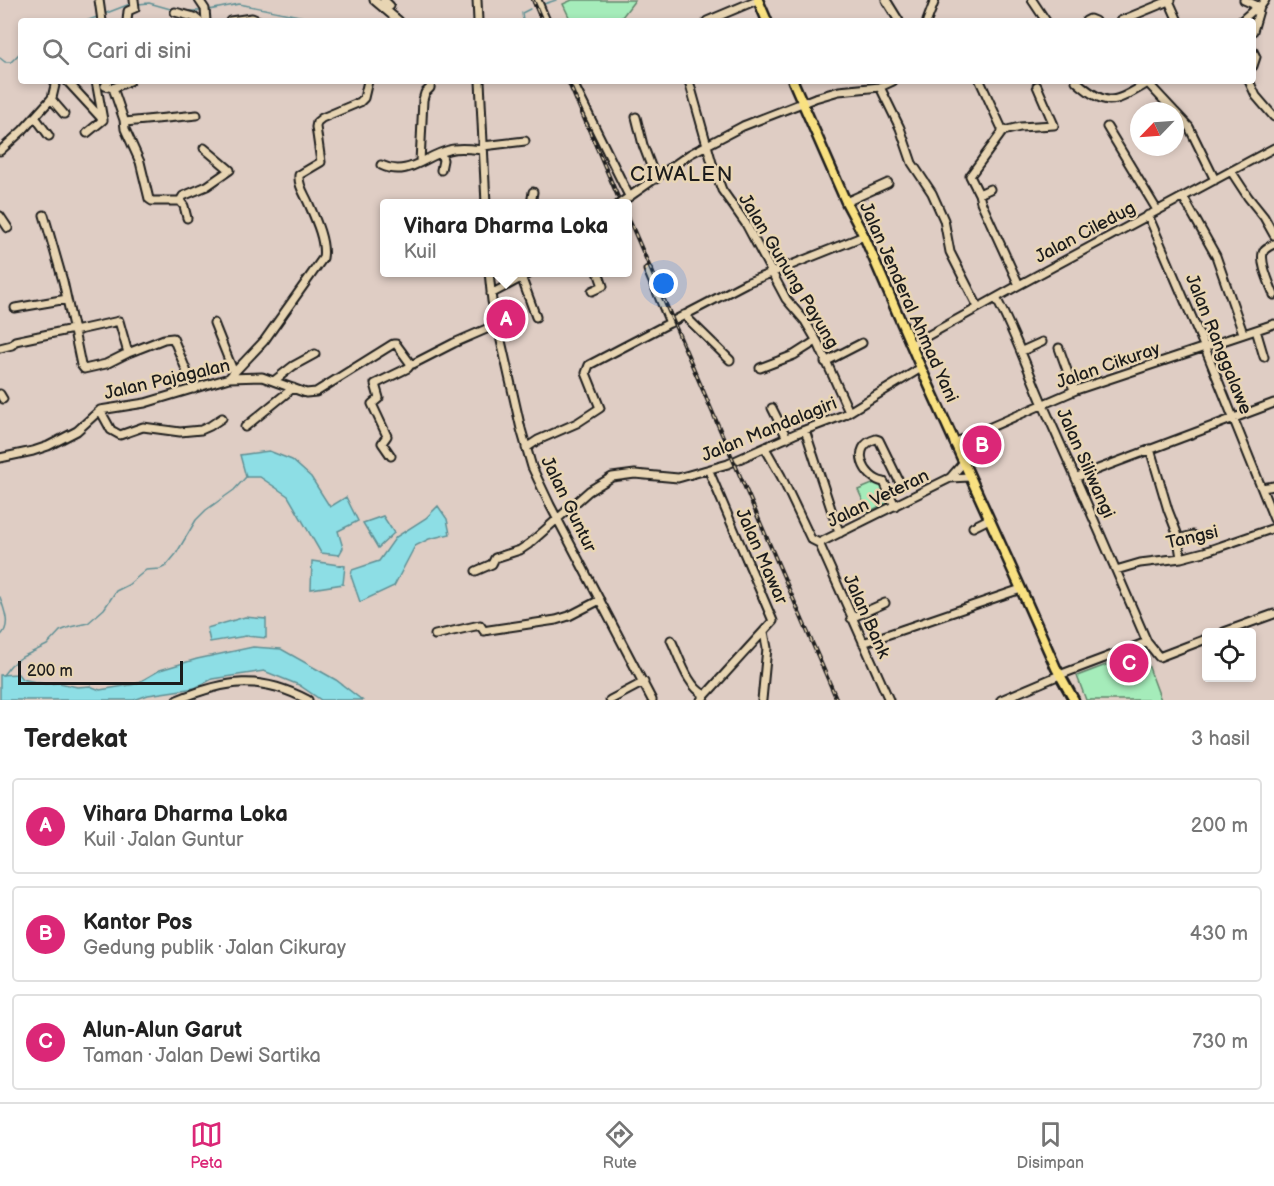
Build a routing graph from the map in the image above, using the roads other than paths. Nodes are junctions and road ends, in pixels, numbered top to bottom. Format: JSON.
{"nodes":[{"id":1,"x":99,"y":0,"type":"edge"},
{"id":2,"x":199,"y":0,"type":"edge"},
{"id":3,"x":374,"y":0,"type":"edge"},
{"id":4,"x":384,"y":0,"type":"edge"},
{"id":5,"x":477,"y":0,"type":"edge"},
{"id":6,"x":537,"y":0,"type":"edge"},
{"id":7,"x":757,"y":0,"type":"edge"},
{"id":8,"x":886,"y":0,"type":"edge"},
{"id":9,"x":935,"y":0,"type":"edge"},
{"id":10,"x":1032,"y":0,"type":"edge"},
{"id":11,"x":1244,"y":0,"type":"edge"},
{"id":12,"x":1170,"y":1,"type":"edge"},
{"id":13,"x":1268,"y":1,"type":"edge"},
{"id":14,"x":134,"y":3,"type":"edge"},
{"id":15,"x":390,"y":6,"type":"dead end"},
{"id":16,"x":1259,"y":7,"type":"junction"},
{"id":17,"x":175,"y":12,"type":"dead end"},
{"id":18,"x":206,"y":15,"type":"edge"},
{"id":19,"x":102,"y":18,"type":"edge"},
{"id":20,"x":127,"y":18,"type":"edge"},
{"id":21,"x":195,"y":18,"type":"edge"},
{"id":22,"x":395,"y":18,"type":"edge"},
{"id":23,"x":478,"y":18,"type":"edge"},
{"id":24,"x":545,"y":18,"type":"edge"},
{"id":25,"x":714,"y":18,"type":"edge"},
{"id":26,"x":766,"y":18,"type":"edge"},
{"id":27,"x":897,"y":18,"type":"edge"},
{"id":28,"x":928,"y":18,"type":"edge"},
{"id":29,"x":1044,"y":18,"type":"edge"},
{"id":30,"x":1128,"y":18,"type":"edge"},
{"id":31,"x":1177,"y":18,"type":"edge"},
{"id":32,"x":1245,"y":18,"type":"edge"},
{"id":33,"x":1256,"y":19,"type":"edge"},
{"id":34,"x":55,"y":84,"type":"edge"},
{"id":35,"x":70,"y":84,"type":"edge"},
{"id":36,"x":97,"y":84,"type":"edge"},
{"id":37,"x":107,"y":84,"type":"edge"},
{"id":38,"x":123,"y":84,"type":"edge"},
{"id":39,"x":367,"y":84,"type":"edge"},
{"id":40,"x":431,"y":84,"type":"edge"},
{"id":41,"x":480,"y":84,"type":"edge"},
{"id":42,"x":573,"y":84,"type":"edge"},
{"id":43,"x":690,"y":84,"type":"edge"},
{"id":44,"x":794,"y":84,"type":"edge"},
{"id":45,"x":886,"y":84,"type":"edge"},
{"id":46,"x":981,"y":84,"type":"edge"},
{"id":47,"x":1080,"y":84,"type":"edge"},
{"id":48,"x":1143,"y":84,"type":"edge"},
{"id":49,"x":1149,"y":84,"type":"edge"},
{"id":50,"x":1250,"y":84,"type":"edge"},
{"id":51,"x":1037,"y":86,"type":"dead end"},
{"id":52,"x":880,"y":87,"type":"junction"},
{"id":53,"x":113,"y":88,"type":"junction"},
{"id":54,"x":51,"y":99,"type":"junction"},
{"id":55,"x":1165,"y":102,"type":"edge"},
{"id":56,"x":803,"y":103,"type":"junction"},
{"id":57,"x":64,"y":114,"type":"dead end"},
{"id":58,"x":197,"y":115,"type":"dead end"},
{"id":59,"x":35,"y":117,"type":"junction"},
{"id":60,"x":636,"y":117,"type":"dead end"},
{"id":61,"x":1274,"y":117,"type":"edge"},
{"id":62,"x":103,"y":120,"type":"junction"},
{"id":63,"x":125,"y":122,"type":"junction"},
{"id":64,"x":1184,"y":122,"type":"edge"},
{"id":65,"x":1107,"y":127,"type":"dead end"},
{"id":66,"x":1003,"y":131,"type":"junction"},
{"id":67,"x":87,"y":133,"type":"dead end"},
{"id":68,"x":49,"y":136,"type":"dead end"},
{"id":69,"x":525,"y":141,"type":"dead end"},
{"id":70,"x":707,"y":144,"type":"junction"},
{"id":71,"x":204,"y":148,"type":"dead end"},
{"id":72,"x":483,"y":148,"type":"junction"},
{"id":73,"x":1274,"y":148,"type":"edge"},
{"id":74,"x":0,"y":151,"type":"edge"},
{"id":75,"x":441,"y":153,"type":"junction"},
{"id":76,"x":420,"y":162,"type":"junction"},
{"id":77,"x":381,"y":165,"type":"dead end"},
{"id":78,"x":441,"y":170,"type":"dead end"},
{"id":79,"x":1231,"y":171,"type":"junction"},
{"id":80,"x":656,"y":179,"type":"junction"},
{"id":81,"x":1215,"y":180,"type":"junction"},
{"id":82,"x":888,"y":183,"type":"dead end"},
{"id":83,"x":990,"y":189,"type":"dead end"},
{"id":84,"x":532,"y":192,"type":"dead end"},
{"id":85,"x":979,"y":194,"type":"junction"},
{"id":86,"x":629,"y":196,"type":"junction"},
{"id":87,"x":1183,"y":197,"type":"junction"},
{"id":88,"x":486,"y":199,"type":"edge"},
{"id":89,"x":531,"y":199,"type":"edge"},
{"id":90,"x":625,"y":199,"type":"edge"},
{"id":91,"x":180,"y":201,"type":"junction"},
{"id":92,"x":846,"y":202,"type":"junction"},
{"id":93,"x":1157,"y":210,"type":"junction"},
{"id":94,"x":44,"y":215,"type":"dead end"},
{"id":95,"x":1148,"y":215,"type":"junction"},
{"id":96,"x":0,"y":216,"type":"edge"},
{"id":97,"x":187,"y":218,"type":"dead end"},
{"id":98,"x":8,"y":228,"type":"dead end"},
{"id":99,"x":1274,"y":235,"type":"edge"},
{"id":100,"x":864,"y":236,"type":"junction"},
{"id":101,"x":1274,"y":244,"type":"edge"},
{"id":102,"x":648,"y":270,"type":"dead end"},
{"id":103,"x":772,"y":272,"type":"junction"},
{"id":104,"x":489,"y":277,"type":"edge"},
{"id":105,"x":525,"y":277,"type":"edge"},
{"id":106,"x":600,"y":277,"type":"edge"},
{"id":107,"x":522,"y":279,"type":"junction"},
{"id":108,"x":1018,"y":285,"type":"junction"},
{"id":109,"x":592,"y":291,"type":"dead end"},
{"id":110,"x":491,"y":294,"type":"junction"},
{"id":111,"x":1274,"y":295,"type":"edge"},
{"id":112,"x":996,"y":298,"type":"junction"},
{"id":113,"x":67,"y":299,"type":"junction"},
{"id":114,"x":978,"y":307,"type":"junction"},
{"id":115,"x":15,"y":308,"type":"dead end"},
{"id":116,"x":684,"y":315,"type":"junction"},
{"id":117,"x":536,"y":317,"type":"dead end"},
{"id":118,"x":670,"y":322,"type":"junction"},
{"id":119,"x":214,"y":323,"type":"dead end"},
{"id":120,"x":498,"y":324,"type":"junction"},
{"id":121,"x":1274,"y":324,"type":"edge"},
{"id":122,"x":74,"y":330,"type":"junction"},
{"id":123,"x":1256,"y":330,"type":"junction"},
{"id":124,"x":1243,"y":333,"type":"junction"},
{"id":125,"x":816,"y":341,"type":"junction"},
{"id":126,"x":1042,"y":342,"type":"dead end"},
{"id":127,"x":862,"y":343,"type":"dead end"},
{"id":128,"x":911,"y":345,"type":"junction"},
{"id":129,"x":0,"y":348,"type":"edge"},
{"id":130,"x":1059,"y":348,"type":"dead end"},
{"id":131,"x":1205,"y":348,"type":"junction"},
{"id":132,"x":1022,"y":351,"type":"junction"},
{"id":133,"x":128,"y":353,"type":"junction"},
{"id":134,"x":315,"y":354,"type":"dead end"},
{"id":135,"x":1264,"y":357,"type":"dead end"},
{"id":136,"x":730,"y":360,"type":"dead end"},
{"id":137,"x":825,"y":362,"type":"junction"},
{"id":138,"x":411,"y":364,"type":"junction"},
{"id":139,"x":760,"y":368,"type":"dead end"},
{"id":140,"x":921,"y":368,"type":"junction"},
{"id":141,"x":231,"y":375,"type":"junction"},
{"id":142,"x":275,"y":380,"type":"junction"},
{"id":143,"x":194,"y":388,"type":"junction"},
{"id":144,"x":293,"y":388,"type":"junction"},
{"id":145,"x":1074,"y":390,"type":"junction"},
{"id":146,"x":1274,"y":403,"type":"edge"},
{"id":147,"x":1043,"y":404,"type":"junction"},
{"id":148,"x":772,"y":408,"type":"dead end"},
{"id":149,"x":100,"y":410,"type":"junction"},
{"id":150,"x":849,"y":412,"type":"junction"},
{"id":151,"x":222,"y":418,"type":"dead end"},
{"id":152,"x":1234,"y":419,"type":"junction"},
{"id":153,"x":245,"y":427,"type":"dead end"},
{"id":154,"x":805,"y":430,"type":"junction"},
{"id":155,"x":787,"y":438,"type":"junction"},
{"id":156,"x":954,"y":443,"type":"junction"},
{"id":157,"x":526,"y":448,"type":"junction"},
{"id":158,"x":765,"y":448,"type":"junction"},
{"id":159,"x":1150,"y":449,"type":"junction"},
{"id":160,"x":391,"y":456,"type":"dead end"},
{"id":161,"x":0,"y":458,"type":"edge"},
{"id":162,"x":963,"y":463,"type":"junction"},
{"id":163,"x":709,"y":471,"type":"junction"},
{"id":164,"x":897,"y":476,"type":"junction"},
{"id":165,"x":970,"y":477,"type":"junction"},
{"id":166,"x":1077,"y":477,"type":"junction"},
{"id":167,"x":950,"y":478,"type":"junction"},
{"id":168,"x":884,"y":482,"type":"junction"},
{"id":169,"x":901,"y":485,"type":"dead end"},
{"id":170,"x":1274,"y":486,"type":"edge"},
{"id":171,"x":1262,"y":488,"type":"junction"},
{"id":172,"x":896,"y":506,"type":"junction"},
{"id":173,"x":558,"y":517,"type":"junction"},
{"id":174,"x":989,"y":519,"type":"junction"},
{"id":175,"x":1274,"y":519,"type":"edge"},
{"id":176,"x":973,"y":527,"type":"dead end"},
{"id":177,"x":1274,"y":528,"type":"edge"},
{"id":178,"x":840,"y":533,"type":"junction"},
{"id":179,"x":1194,"y":535,"type":"dead end"},
{"id":180,"x":1178,"y":539,"type":"junction"},
{"id":181,"x":819,"y":543,"type":"junction"},
{"id":182,"x":1181,"y":558,"type":"junction"},
{"id":183,"x":1116,"y":570,"type":"junction"},
{"id":184,"x":476,"y":571,"type":"dead end"},
{"id":185,"x":1021,"y":589,"type":"junction"},
{"id":186,"x":600,"y":600,"type":"junction"},
{"id":187,"x":885,"y":603,"type":"dead end"},
{"id":188,"x":1274,"y":614,"type":"edge"},
{"id":189,"x":851,"y":618,"type":"junction"},
{"id":190,"x":1237,"y":628,"type":"edge"},
{"id":191,"x":764,"y":632,"type":"junction"},
{"id":192,"x":435,"y":635,"type":"dead end"},
{"id":193,"x":671,"y":640,"type":"dead end"},
{"id":194,"x":1202,"y":641,"type":"edge"},
{"id":195,"x":1147,"y":642,"type":"junction"},
{"id":196,"x":863,"y":643,"type":"junction"},
{"id":197,"x":1058,"y":673,"type":"junction"},
{"id":198,"x":644,"y":682,"type":"junction"},
{"id":199,"x":703,"y":698,"type":"edge"},
{"id":200,"x":177,"y":700,"type":"edge"},
{"id":201,"x":308,"y":700,"type":"edge"},
{"id":202,"x":610,"y":700,"type":"edge"},
{"id":203,"x":652,"y":700,"type":"edge"},
{"id":204,"x":762,"y":700,"type":"edge"},
{"id":205,"x":889,"y":700,"type":"edge"},
{"id":206,"x":1001,"y":700,"type":"edge"},
{"id":207,"x":1068,"y":700,"type":"edge"},
{"id":208,"x":1074,"y":700,"type":"edge"}],
"edges":[{"from":1,"to":19,"type":"street"},
{"from":2,"to":18,"type":"street"},
{"from":3,"to":22,"type":"street"},
{"from":4,"to":15,"type":"street"},
{"from":5,"to":23,"type":"street"},
{"from":6,"to":24,"type":"street"},
{"from":7,"to":25,"type":"street"},
{"from":7,"to":26,"type":"main road"},
{"from":8,"to":27,"type":"street"},
{"from":9,"to":28,"type":"street"},
{"from":10,"to":29,"type":"street"},
{"from":11,"to":16,"type":"street"},
{"from":12,"to":30,"type":"street"},
{"from":12,"to":31,"type":"street"},
{"from":13,"to":16,"type":"street"},
{"from":14,"to":20,"type":"street"},
{"from":16,"to":32,"type":"street"},
{"from":16,"to":33,"type":"street"},
{"from":17,"to":21,"type":"street"},
{"from":34,"to":54,"type":"street"},
{"from":35,"to":62,"type":"street"},
{"from":36,"to":62,"type":"street"},
{"from":37,"to":53,"type":"street"},
{"from":38,"to":53,"type":"street"},
{"from":39,"to":141,"type":"street"},
{"from":40,"to":76,"type":"street"},
{"from":41,"to":72,"type":"street"},
{"from":42,"to":86,"type":"street"},
{"from":43,"to":70,"type":"street","name":"Jalan Gunung Payung"},
{"from":44,"to":56,"type":"main road","name":"Jalan Jenderal Ahmad Yani"},
{"from":45,"to":52,"type":"street"},
{"from":46,"to":66,"type":"street"},
{"from":47,"to":48,"type":"street"},
{"from":49,"to":55,"type":"street"},
{"from":50,"to":61,"type":"street"},
{"from":51,"to":66,"type":"street"},
{"from":52,"to":56,"type":"street"},
{"from":52,"to":114,"type":"street"},
{"from":53,"to":63,"type":"street"},
{"from":54,"to":57,"type":"street"},
{"from":54,"to":59,"type":"street"},
{"from":56,"to":70,"type":"street"},
{"from":56,"to":92,"type":"main road","name":"Jalan Jenderal Ahmad Yani"},
{"from":58,"to":63,"type":"street"},
{"from":59,"to":68,"type":"street"},
{"from":59,"to":74,"type":"street"},
{"from":60,"to":80,"type":"street"},
{"from":62,"to":67,"type":"street"},
{"from":63,"to":91,"type":"street"},
{"from":64,"to":81,"type":"street"},
{"from":65,"to":93,"type":"street"},
{"from":66,"to":85,"type":"street"},
{"from":69,"to":72,"type":"street"},
{"from":70,"to":80,"type":"street"},
{"from":70,"to":103,"type":"street","name":"Jalan Gunung Payung"},
{"from":71,"to":91,"type":"street"},
{"from":72,"to":75,"type":"street"},
{"from":72,"to":88,"type":"street"},
{"from":73,"to":79,"type":"street","name":"Jalan Ciledug"},
{"from":75,"to":76,"type":"street"},
{"from":75,"to":78,"type":"street"},
{"from":76,"to":77,"type":"street"},
{"from":79,"to":81,"type":"street","name":"Jalan Ciledug"},
{"from":79,"to":99,"type":"street"},
{"from":80,"to":86,"type":"street"},
{"from":81,"to":87,"type":"street","name":"Jalan Ciledug"},
{"from":82,"to":92,"type":"street"},
{"from":83,"to":85,"type":"street"},
{"from":84,"to":89,"type":"street"},
{"from":85,"to":108,"type":"street"},
{"from":86,"to":90,"type":"street"},
{"from":87,"to":93,"type":"street","name":"Jalan Ciledug"},
{"from":87,"to":124,"type":"street"},
{"from":91,"to":97,"type":"street"},
{"from":92,"to":100,"type":"main road","name":"Jalan Jenderal Ahmad Yani"},
{"from":93,"to":95,"type":"street","name":"Jalan Ciledug"},
{"from":94,"to":113,"type":"street"},
{"from":95,"to":108,"type":"street","name":"Jalan Ciledug"},
{"from":95,"to":131,"type":"street","name":"Jalan Ranggalawe"},
{"from":96,"to":98,"type":"street"},
{"from":100,"to":103,"type":"street"},
{"from":100,"to":128,"type":"main road","name":"Jalan Jenderal Ahmad Yani"},
{"from":101,"to":111,"type":"street"},
{"from":102,"to":118,"type":"street"},
{"from":103,"to":116,"type":"street"},
{"from":103,"to":125,"type":"street","name":"Jalan Gunung Payung"},
{"from":104,"to":110,"type":"street","name":"Jalan Guntur"},
{"from":105,"to":107,"type":"street"},
{"from":106,"to":109,"type":"street"},
{"from":107,"to":110,"type":"street"},
{"from":107,"to":117,"type":"street"},
{"from":108,"to":112,"type":"street","name":"Jalan Ciledug"},
{"from":110,"to":120,"type":"street","name":"Jalan Guntur"},
{"from":112,"to":114,"type":"street","name":"Jalan Ciledug"},
{"from":112,"to":132,"type":"street","name":"Jalan Siliwangi"},
{"from":113,"to":115,"type":"street"},
{"from":113,"to":122,"type":"street"},
{"from":114,"to":128,"type":"street","name":"Jalan Ciledug"},
{"from":116,"to":118,"type":"street"},
{"from":116,"to":136,"type":"street"},
{"from":118,"to":157,"type":"street"},
{"from":119,"to":141,"type":"street"},
{"from":120,"to":138,"type":"street"},
{"from":120,"to":157,"type":"street","name":"Jalan Guntur"},
{"from":121,"to":123,"type":"street","name":"Jalan Cikuray"},
{"from":122,"to":129,"type":"street"},
{"from":122,"to":133,"type":"street"},
{"from":122,"to":133,"type":"street"},
{"from":123,"to":124,"type":"street","name":"Jalan Cikuray"},
{"from":123,"to":135,"type":"street"},
{"from":124,"to":131,"type":"street","name":"Jalan Cikuray"},
{"from":125,"to":137,"type":"street","name":"Jalan Gunung Payung"},
{"from":125,"to":139,"type":"street"},
{"from":126,"to":132,"type":"street"},
{"from":127,"to":137,"type":"street"},
{"from":128,"to":140,"type":"main road","name":"Jalan Jenderal Ahmad Yani"},
{"from":130,"to":145,"type":"street"},
{"from":131,"to":145,"type":"street","name":"Jalan Cikuray"},
{"from":131,"to":152,"type":"street","name":"Jalan Ranggalawe"},
{"from":132,"to":147,"type":"street","name":"Jalan Siliwangi"},
{"from":133,"to":143,"type":"street"},
{"from":134,"to":142,"type":"street"},
{"from":137,"to":150,"type":"street","name":"Jalan Gunung Payung"},
{"from":138,"to":144,"type":"street","name":"Jalan Pajagalan"},
{"from":138,"to":160,"type":"street"},
{"from":140,"to":150,"type":"street","name":"Jalan Mandalagiri"},
{"from":140,"to":156,"type":"main road","name":"Jalan Jenderal Ahmad Yani"},
{"from":141,"to":142,"type":"street","name":"Jalan Pajagalan"},
{"from":141,"to":143,"type":"street","name":"Jalan Pajagalan"},
{"from":142,"to":144,"type":"street","name":"Jalan Pajagalan"},
{"from":143,"to":149,"type":"street","name":"Jalan Pajagalan"},
{"from":144,"to":153,"type":"street"},
{"from":145,"to":147,"type":"street","name":"Jalan Cikuray"},
{"from":146,"to":152,"type":"street"},
{"from":147,"to":156,"type":"street","name":"Jalan Cikuray"},
{"from":147,"to":166,"type":"street","name":"Jalan Siliwangi"},
{"from":148,"to":155,"type":"street"},
{"from":149,"to":151,"type":"street"},
{"from":149,"to":161,"type":"street","name":"Jalan Pajagalan"},
{"from":150,"to":154,"type":"street","name":"Jalan Mandalagiri"},
{"from":152,"to":159,"type":"street"},
{"from":152,"to":171,"type":"street","name":"Jalan Ranggalawe"},
{"from":154,"to":155,"type":"street","name":"Jalan Mandalagiri"},
{"from":154,"to":178,"type":"street"},
{"from":155,"to":158,"type":"street","name":"Jalan Mandalagiri"},
{"from":156,"to":162,"type":"main road","name":"Jalan Jenderal Ahmad Yani"},
{"from":157,"to":173,"type":"street","name":"Jalan Guntur"},
{"from":158,"to":163,"type":"street","name":"Jalan Mandalagiri"},
{"from":158,"to":181,"type":"street","name":"Jalan Bank"},
{"from":159,"to":166,"type":"street"},
{"from":159,"to":180,"type":"street"},
{"from":162,"to":165,"type":"main road","name":"Jalan Jenderal Ahmad Yani"},
{"from":162,"to":167,"type":"street","name":"Jalan Veteran"},
{"from":163,"to":173,"type":"street","name":"Jalan Mandalagiri"},
{"from":163,"to":191,"type":"street","name":"Jalan Mawar"},
{"from":164,"to":168,"type":"street"},
{"from":164,"to":168,"type":"street"},
{"from":164,"to":169,"type":"street"},
{"from":165,"to":167,"type":"street","name":"Jalan Veteran"},
{"from":165,"to":174,"type":"main road","name":"Jalan Jenderal Ahmad Yani"},
{"from":166,"to":183,"type":"street","name":"Jalan Siliwangi"},
{"from":167,"to":172,"type":"street","name":"Jalan Veteran"},
{"from":168,"to":172,"type":"street"},
{"from":170,"to":171,"type":"street"},
{"from":171,"to":175,"type":"street","name":"Jalan Ranggalawe"},
{"from":172,"to":178,"type":"street","name":"Jalan Veteran"},
{"from":173,"to":184,"type":"street","name":"Jalan Mandalagiri"},
{"from":173,"to":186,"type":"street","name":"Jalan Guntur"},
{"from":174,"to":176,"type":"street"},
{"from":174,"to":185,"type":"main road","name":"Jalan Jenderal Ahmad Yani"},
{"from":177,"to":182,"type":"street","name":"Tangsi"},
{"from":178,"to":181,"type":"street","name":"Jalan Veteran"},
{"from":179,"to":180,"type":"street"},
{"from":180,"to":182,"type":"street"},
{"from":181,"to":189,"type":"street","name":"Jalan Bank"},
{"from":182,"to":183,"type":"street","name":"Tangsi"},
{"from":183,"to":195,"type":"street","name":"Jalan Siliwangi"},
{"from":185,"to":196,"type":"street"},
{"from":185,"to":197,"type":"main road","name":"Jalan Jenderal Ahmad Yani"},
{"from":186,"to":192,"type":"street"},
{"from":186,"to":198,"type":"street","name":"Jalan Guntur"},
{"from":187,"to":189,"type":"street"},
{"from":188,"to":190,"type":"street"},
{"from":189,"to":196,"type":"street","name":"Jalan Bank"},
{"from":191,"to":199,"type":"street","name":"Jalan Mawar"},
{"from":191,"to":204,"type":"street"},
{"from":193,"to":199,"type":"street"},
{"from":194,"to":195,"type":"street"},
{"from":195,"to":197,"type":"street"},
{"from":196,"to":205,"type":"street","name":"Jalan Bank"},
{"from":197,"to":206,"type":"street"},
{"from":197,"to":207,"type":"main road","name":"Jalan Jenderal Ahmad Yani"},
{"from":197,"to":208,"type":"main road","name":"Jalan Jenderal Ahmad Yani"},
{"from":198,"to":202,"type":"street"},
{"from":198,"to":203,"type":"street","name":"Jalan Guntur"},
{"from":200,"to":201,"type":"street"}]}
